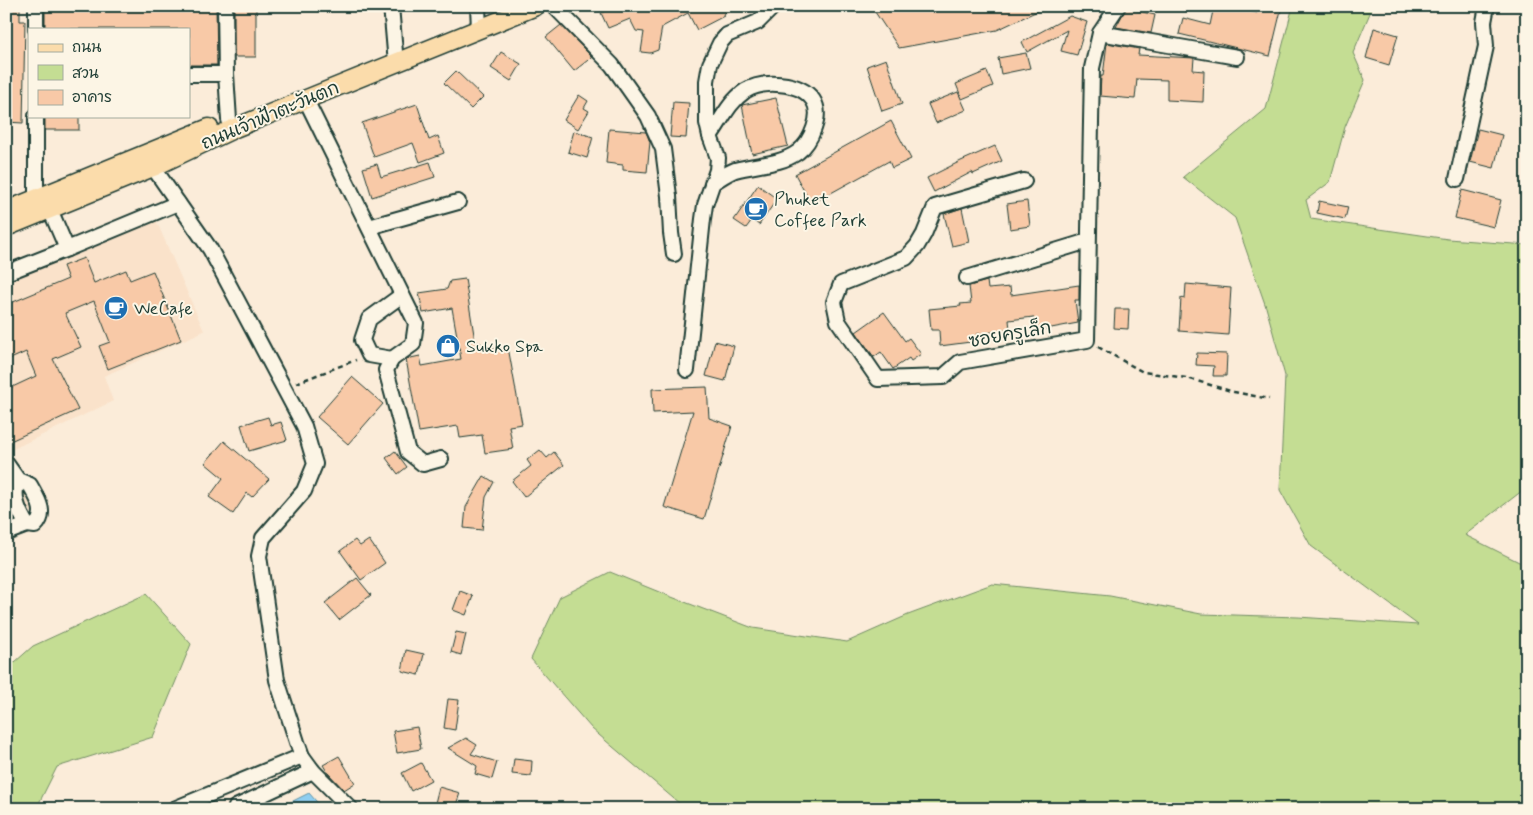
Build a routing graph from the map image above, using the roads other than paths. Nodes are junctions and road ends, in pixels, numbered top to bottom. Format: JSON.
{"nodes":[{"id":1,"x":36,"y":6,"type":"edge"},
{"id":2,"x":226,"y":6,"type":"edge"},
{"id":3,"x":391,"y":6,"type":"edge"},
{"id":4,"x":507,"y":6,"type":"edge"},
{"id":5,"x":536,"y":6,"type":"edge"},
{"id":6,"x":554,"y":6,"type":"edge"},
{"id":7,"x":772,"y":6,"type":"edge"},
{"id":8,"x":1118,"y":6,"type":"edge"},
{"id":9,"x":1486,"y":6,"type":"edge"},
{"id":10,"x":479,"y":18,"type":"edge"},
{"id":11,"x":36,"y":28,"type":"edge"},
{"id":12,"x":1100,"y":33,"type":"junction"},
{"id":13,"x":396,"y":57,"type":"junction"},
{"id":14,"x":1237,"y":57,"type":"dead end"},
{"id":15,"x":190,"y":74,"type":"edge"},
{"id":16,"x":226,"y":74,"type":"junction"},
{"id":17,"x":306,"y":100,"type":"junction"},
{"id":18,"x":36,"y":118,"type":"edge"},
{"id":19,"x":229,"y":120,"type":"junction"},
{"id":20,"x":710,"y":136,"type":"junction"},
{"id":21,"x":154,"y":167,"type":"junction"},
{"id":22,"x":1457,"y":179,"type":"dead end"},
{"id":23,"x":1024,"y":181,"type":"dead end"},
{"id":24,"x":712,"y":183,"type":"junction"},
{"id":25,"x":43,"y":200,"type":"junction"},
{"id":26,"x":458,"y":202,"type":"dead end"},
{"id":27,"x":178,"y":203,"type":"junction"},
{"id":28,"x":6,"y":211,"type":"edge"},
{"id":29,"x":6,"y":227,"type":"edge"},
{"id":30,"x":368,"y":227,"type":"junction"},
{"id":31,"x":1088,"y":242,"type":"junction"},
{"id":32,"x":67,"y":249,"type":"junction"},
{"id":33,"x":674,"y":254,"type":"dead end"},
{"id":34,"x":6,"y":273,"type":"edge"},
{"id":35,"x":967,"y":278,"type":"dead end"},
{"id":36,"x":402,"y":295,"type":"junction"},
{"id":37,"x":392,"y":359,"type":"junction"},
{"id":38,"x":686,"y":370,"type":"dead end"},
{"id":39,"x":441,"y":459,"type":"dead end"},
{"id":40,"x":6,"y":463,"type":"edge"},
{"id":41,"x":18,"y":480,"type":"junction"},
{"id":42,"x":27,"y":525,"type":"junction"},
{"id":43,"x":6,"y":533,"type":"edge"},
{"id":44,"x":302,"y":756,"type":"junction"},
{"id":45,"x":313,"y":771,"type":"junction"},
{"id":46,"x":228,"y":787,"type":"junction"},
{"id":47,"x":236,"y":808,"type":"edge"},
{"id":48,"x":174,"y":809,"type":"edge"},
{"id":49,"x":351,"y":809,"type":"edge"}],
"edges":[{"from":1,"to":11,"type":"street"},
{"from":2,"to":16,"type":"street"},
{"from":3,"to":13,"type":"street"},
{"from":4,"to":10,"type":"main road","name":"ถนนเจ้าฟ้าตะวันตก"},
{"from":5,"to":10,"type":"main road","name":"ถนนเจ้าฟ้าตะวันตก"},
{"from":6,"to":33,"type":"street"},
{"from":7,"to":20,"type":"street"},
{"from":8,"to":12,"type":"street"},
{"from":9,"to":22,"type":"street"},
{"from":10,"to":13,"type":"main road","name":"ถนนเจ้าฟ้าตะวันตก"},
{"from":12,"to":14,"type":"street"},
{"from":12,"to":31,"type":"street"},
{"from":13,"to":17,"type":"main road","name":"ถนนเจ้าฟ้าตะวันตก"},
{"from":13,"to":19,"type":"main road","name":"ถนนเจ้าฟ้าตะวันตก"},
{"from":15,"to":16,"type":"street"},
{"from":16,"to":19,"type":"street"},
{"from":17,"to":21,"type":"main road","name":"ถนนเจ้าฟ้าตะวันตก"},
{"from":17,"to":30,"type":"street"},
{"from":18,"to":25,"type":"street"},
{"from":19,"to":25,"type":"main road","name":"ถนนเจ้าฟ้าตะวันตก"},
{"from":20,"to":24,"type":"street"},
{"from":20,"to":24,"type":"street"},
{"from":21,"to":25,"type":"main road","name":"ถนนเจ้าฟ้าตะวันตก"},
{"from":21,"to":27,"type":"street"},
{"from":23,"to":31,"type":"street","name":"ซอยครูเล็ก"},
{"from":24,"to":38,"type":"street"},
{"from":25,"to":28,"type":"main road","name":"ถนนเจ้าฟ้าตะวันตก"},
{"from":25,"to":29,"type":"main road","name":"ถนนเจ้าฟ้าตะวันตก"},
{"from":25,"to":32,"type":"street"},
{"from":26,"to":30,"type":"street"},
{"from":27,"to":32,"type":"street"},
{"from":27,"to":44,"type":"street"},
{"from":30,"to":36,"type":"street"},
{"from":31,"to":35,"type":"street"},
{"from":32,"to":34,"type":"street"},
{"from":36,"to":37,"type":"street"},
{"from":36,"to":37,"type":"street"},
{"from":37,"to":39,"type":"street"},
{"from":40,"to":41,"type":"street"},
{"from":41,"to":42,"type":"street"},
{"from":41,"to":42,"type":"street"},
{"from":42,"to":43,"type":"street"},
{"from":44,"to":45,"type":"street"},
{"from":44,"to":46,"type":"street"},
{"from":45,"to":47,"type":"street"},
{"from":45,"to":49,"type":"street"},
{"from":46,"to":47,"type":"street"},
{"from":46,"to":48,"type":"street"}]}
